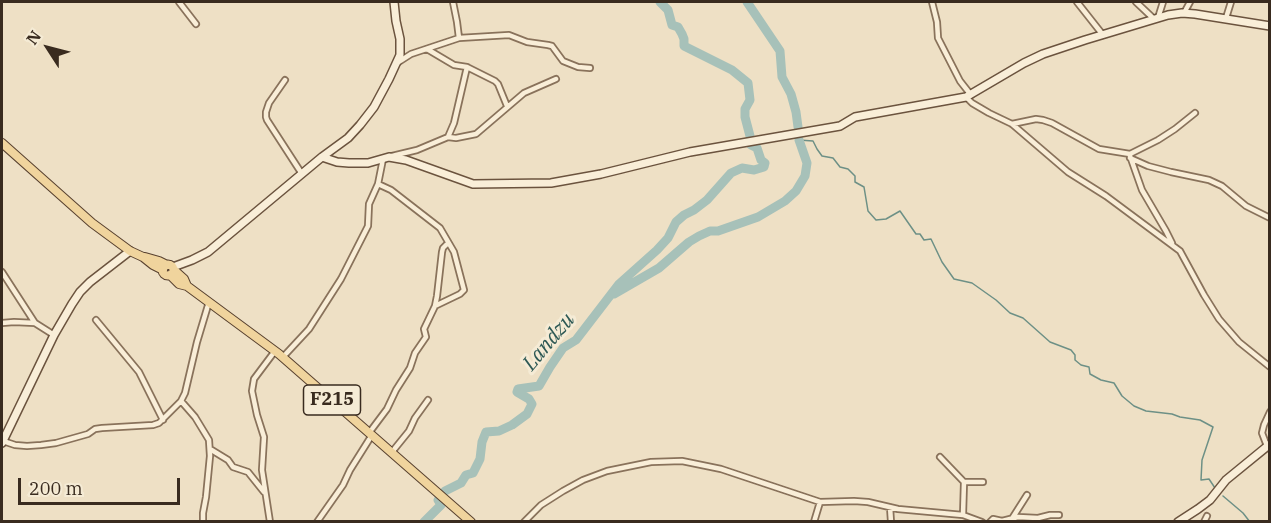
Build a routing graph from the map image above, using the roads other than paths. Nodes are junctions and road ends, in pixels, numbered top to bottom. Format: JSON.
{"nodes":[{"id":1,"x":178,"y":2,"type":"edge"},
{"id":2,"x":394,"y":2,"type":"edge"},
{"id":3,"x":453,"y":2,"type":"edge"},
{"id":4,"x":932,"y":2,"type":"edge"},
{"id":5,"x":1077,"y":2,"type":"edge"},
{"id":6,"x":1136,"y":2,"type":"edge"},
{"id":7,"x":1163,"y":2,"type":"edge"},
{"id":8,"x":1190,"y":2,"type":"edge"},
{"id":9,"x":1231,"y":2,"type":"edge"},
{"id":10,"x":1184,"y":13,"type":"junction"},
{"id":11,"x":1156,"y":18,"type":"junction"},
{"id":12,"x":1226,"y":18,"type":"junction"},
{"id":13,"x":196,"y":24,"type":"dead end"},
{"id":14,"x":1269,"y":26,"type":"edge"},
{"id":15,"x":1103,"y":35,"type":"junction"},
{"id":16,"x":459,"y":38,"type":"junction"},
{"id":17,"x":427,"y":49,"type":"junction"},
{"id":18,"x":397,"y":63,"type":"junction"},
{"id":19,"x":467,"y":67,"type":"junction"},
{"id":20,"x":590,"y":68,"type":"dead end"},
{"id":21,"x":556,"y":79,"type":"dead end"},
{"id":22,"x":285,"y":80,"type":"dead end"},
{"id":23,"x":968,"y":96,"type":"junction"},
{"id":24,"x":507,"y":106,"type":"junction"},
{"id":25,"x":1195,"y":113,"type":"dead end"},
{"id":26,"x":1012,"y":124,"type":"junction"},
{"id":27,"x":448,"y":137,"type":"junction"},
{"id":28,"x":2,"y":143,"type":"edge"},
{"id":29,"x":1130,"y":156,"type":"junction"},
{"id":30,"x":322,"y":157,"type":"junction"},
{"id":31,"x":386,"y":158,"type":"junction"},
{"id":32,"x":302,"y":174,"type":"junction"},
{"id":33,"x":378,"y":184,"type":"junction"},
{"id":34,"x":1269,"y":218,"type":"edge"},
{"id":35,"x":448,"y":243,"type":"junction"},
{"id":36,"x":1172,"y":244,"type":"junction"},
{"id":37,"x":130,"y":251,"type":"junction"},
{"id":38,"x":169,"y":270,"type":"junction"},
{"id":39,"x":2,"y":272,"type":"edge"},
{"id":40,"x":209,"y":302,"type":"junction"},
{"id":41,"x":435,"y":306,"type":"junction"},
{"id":42,"x":96,"y":320,"type":"dead end"},
{"id":43,"x":2,"y":323,"type":"edge"},
{"id":44,"x":35,"y":323,"type":"junction"},
{"id":45,"x":54,"y":335,"type":"junction"},
{"id":46,"x":275,"y":351,"type":"junction"},
{"id":47,"x":283,"y":357,"type":"junction"},
{"id":48,"x":1269,"y":367,"type":"edge"},
{"id":49,"x":428,"y":400,"type":"dead end"},
{"id":50,"x":181,"y":401,"type":"junction"},
{"id":51,"x":1269,"y":412,"type":"edge"},
{"id":52,"x":163,"y":420,"type":"junction"},
{"id":53,"x":370,"y":434,"type":"junction"},
{"id":54,"x":2,"y":442,"type":"edge"},
{"id":55,"x":1268,"y":445,"type":"edge"},
{"id":56,"x":210,"y":449,"type":"junction"},
{"id":57,"x":392,"y":452,"type":"junction"},
{"id":58,"x":940,"y":457,"type":"dead end"},
{"id":59,"x":964,"y":482,"type":"junction"},
{"id":60,"x":983,"y":482,"type":"dead end"},
{"id":61,"x":264,"y":492,"type":"junction"},
{"id":62,"x":1027,"y":495,"type":"dead end"},
{"id":63,"x":820,"y":502,"type":"junction"},
{"id":64,"x":890,"y":507,"type":"junction"},
{"id":65,"x":963,"y":514,"type":"junction"},
{"id":66,"x":1059,"y":515,"type":"dead end"},
{"id":67,"x":1207,"y":516,"type":"dead end"},
{"id":68,"x":1013,"y":517,"type":"junction"},
{"id":69,"x":203,"y":522,"type":"edge"},
{"id":70,"x":270,"y":522,"type":"edge"},
{"id":71,"x":317,"y":522,"type":"edge"},
{"id":72,"x":471,"y":522,"type":"edge"},
{"id":73,"x":524,"y":522,"type":"edge"},
{"id":74,"x":814,"y":522,"type":"edge"},
{"id":75,"x":891,"y":522,"type":"edge"},
{"id":76,"x":982,"y":522,"type":"edge"},
{"id":77,"x":990,"y":522,"type":"edge"},
{"id":78,"x":1178,"y":522,"type":"edge"},
{"id":79,"x":1203,"y":522,"type":"edge"}],
"edges":[{"from":1,"to":13,"type":"street"},
{"from":2,"to":18,"type":"street"},
{"from":3,"to":16,"type":"street"},
{"from":4,"to":23,"type":"street"},
{"from":5,"to":15,"type":"street"},
{"from":6,"to":11,"type":"street"},
{"from":7,"to":11,"type":"street"},
{"from":8,"to":10,"type":"street"},
{"from":9,"to":12,"type":"street"},
{"from":10,"to":11,"type":"street"},
{"from":10,"to":12,"type":"street"},
{"from":11,"to":15,"type":"street"},
{"from":12,"to":14,"type":"street"},
{"from":15,"to":23,"type":"street"},
{"from":16,"to":17,"type":"street"},
{"from":16,"to":20,"type":"street"},
{"from":17,"to":18,"type":"street"},
{"from":17,"to":19,"type":"street"},
{"from":18,"to":30,"type":"street"},
{"from":19,"to":24,"type":"street"},
{"from":19,"to":27,"type":"street"},
{"from":21,"to":24,"type":"street"},
{"from":22,"to":32,"type":"street"},
{"from":23,"to":26,"type":"street"},
{"from":23,"to":31,"type":"street"},
{"from":24,"to":27,"type":"street"},
{"from":25,"to":29,"type":"street"},
{"from":26,"to":29,"type":"street"},
{"from":26,"to":36,"type":"street"},
{"from":27,"to":31,"type":"street"},
{"from":28,"to":37,"type":"main road","number":"F215"},
{"from":29,"to":34,"type":"street"},
{"from":29,"to":36,"type":"street"},
{"from":30,"to":31,"type":"street"},
{"from":30,"to":32,"type":"street"},
{"from":31,"to":33,"type":"street"},
{"from":32,"to":38,"type":"street"},
{"from":33,"to":35,"type":"street"},
{"from":33,"to":47,"type":"street"},
{"from":35,"to":41,"type":"street"},
{"from":35,"to":41,"type":"street"},
{"from":36,"to":48,"type":"street"},
{"from":37,"to":38,"type":"main road","number":"F215"},
{"from":37,"to":45,"type":"street"},
{"from":38,"to":40,"type":"main road","number":"F215"},
{"from":39,"to":44,"type":"street"},
{"from":40,"to":46,"type":"main road","number":"F215"},
{"from":40,"to":50,"type":"street"},
{"from":41,"to":53,"type":"street"},
{"from":42,"to":52,"type":"street"},
{"from":43,"to":44,"type":"street"},
{"from":44,"to":45,"type":"street"},
{"from":45,"to":54,"type":"street"},
{"from":46,"to":47,"type":"main road","number":"F215"},
{"from":46,"to":61,"type":"street"},
{"from":47,"to":53,"type":"main road","number":"F215"},
{"from":49,"to":57,"type":"street"},
{"from":50,"to":52,"type":"street"},
{"from":50,"to":56,"type":"street"},
{"from":51,"to":55,"type":"street"},
{"from":52,"to":54,"type":"street"},
{"from":53,"to":57,"type":"main road","number":"F215"},
{"from":53,"to":71,"type":"street"},
{"from":55,"to":78,"type":"street"},
{"from":56,"to":61,"type":"street"},
{"from":56,"to":69,"type":"street"},
{"from":57,"to":72,"type":"main road","number":"F215"},
{"from":58,"to":59,"type":"street"},
{"from":59,"to":60,"type":"street"},
{"from":59,"to":65,"type":"street"},
{"from":61,"to":70,"type":"street"},
{"from":62,"to":68,"type":"street"},
{"from":63,"to":64,"type":"street"},
{"from":63,"to":73,"type":"street"},
{"from":63,"to":74,"type":"street"},
{"from":64,"to":65,"type":"street"},
{"from":64,"to":75,"type":"street"},
{"from":65,"to":76,"type":"street"},
{"from":66,"to":68,"type":"street"},
{"from":67,"to":79,"type":"street"},
{"from":68,"to":77,"type":"street"}]}
